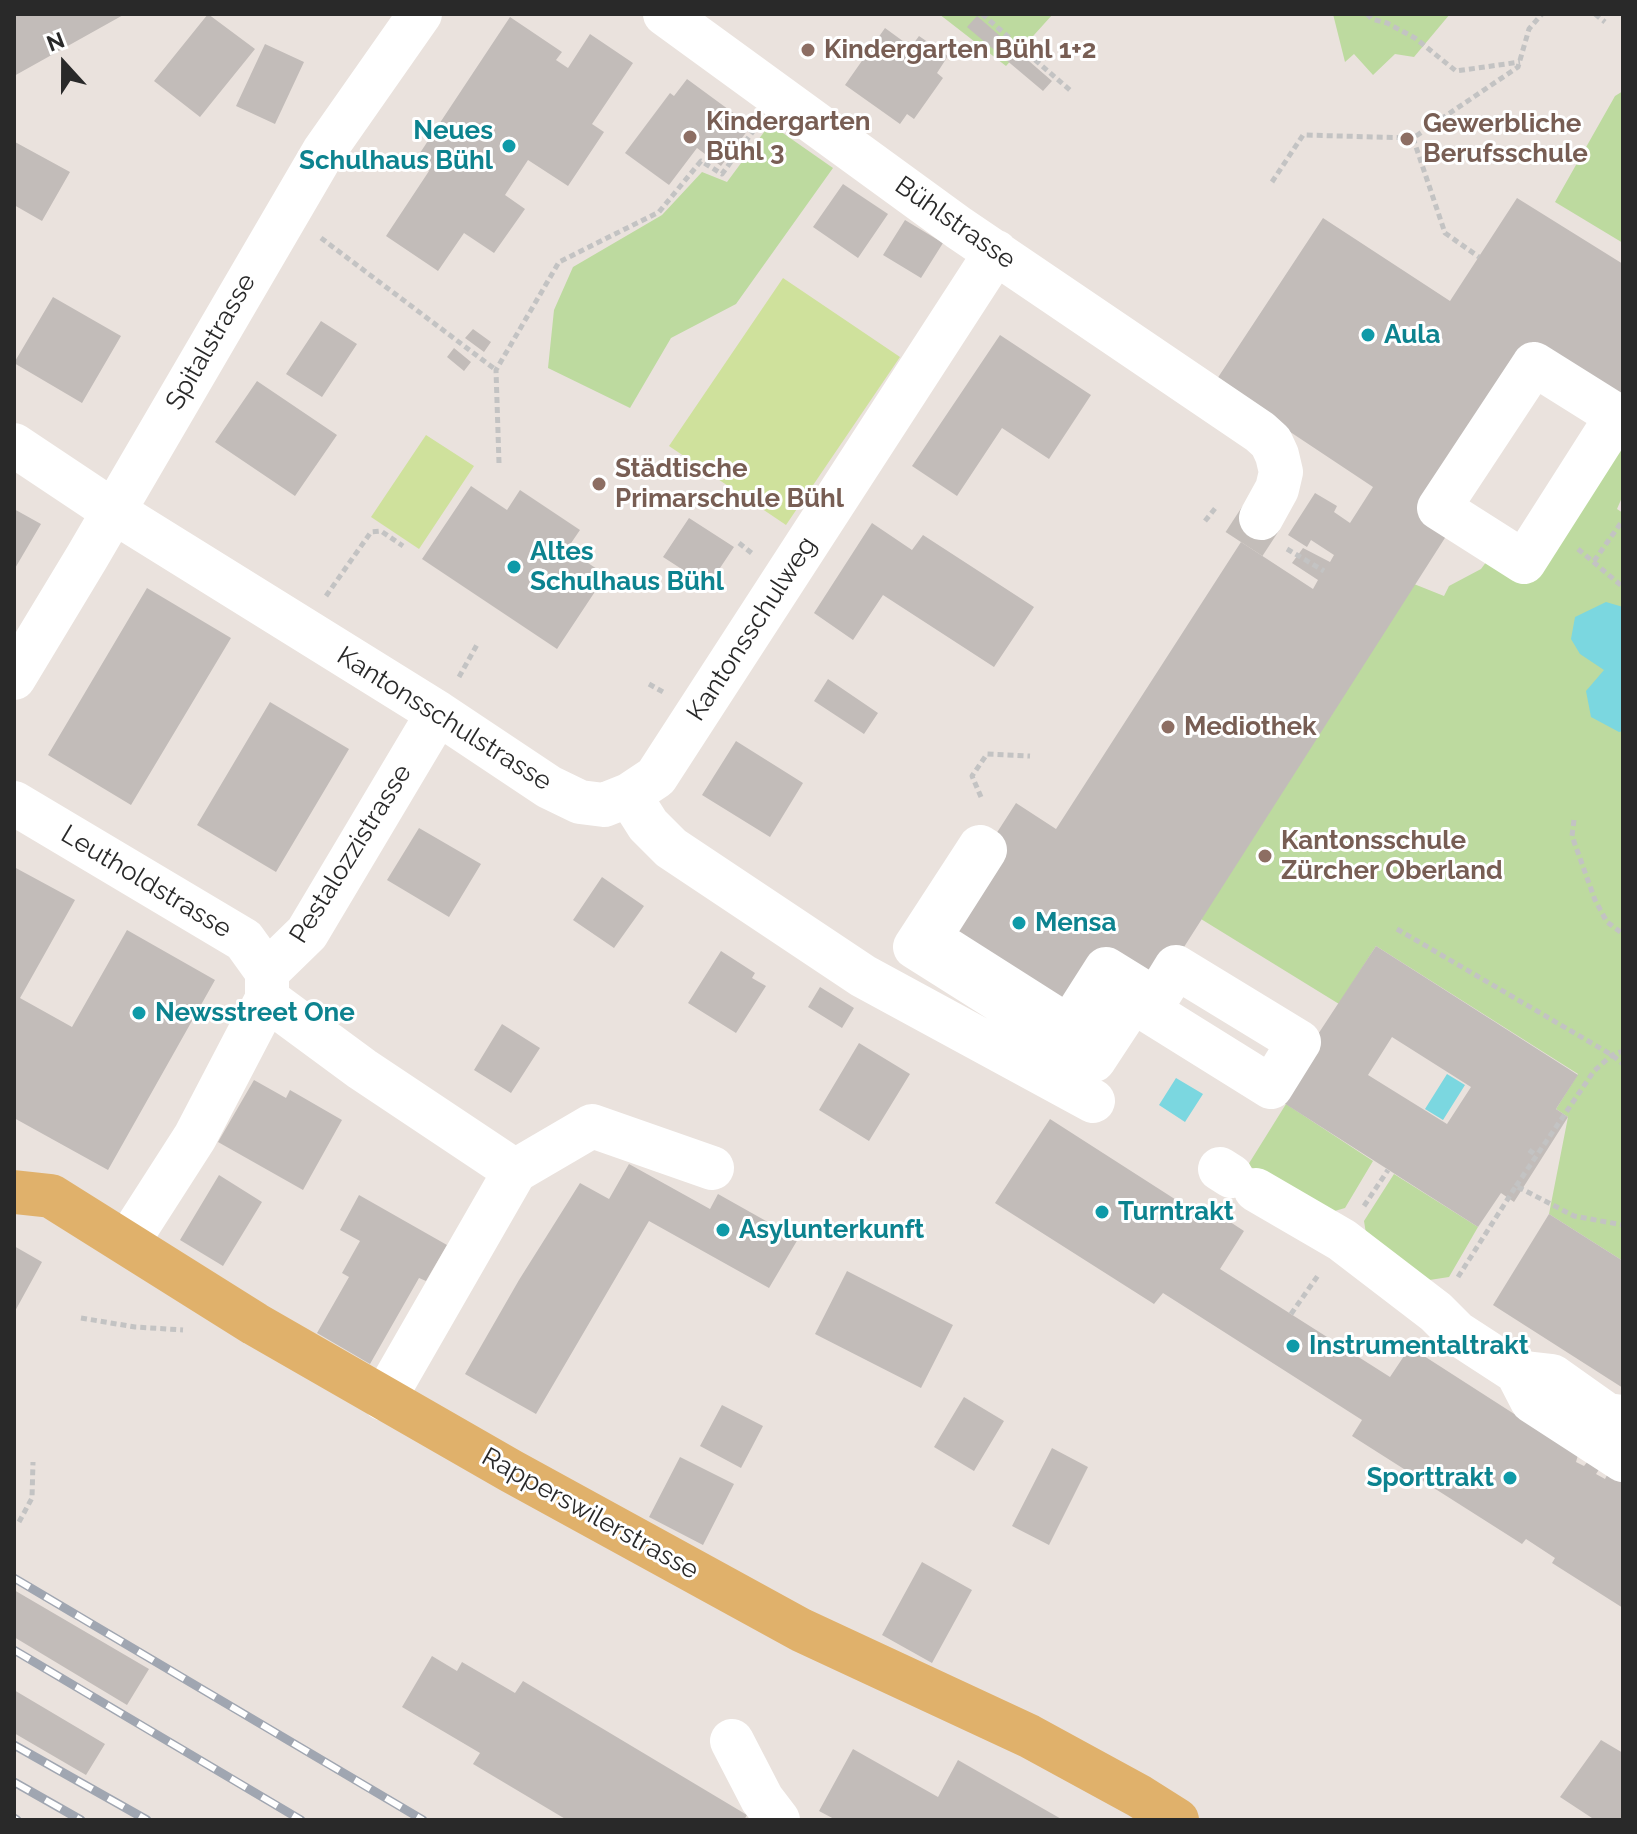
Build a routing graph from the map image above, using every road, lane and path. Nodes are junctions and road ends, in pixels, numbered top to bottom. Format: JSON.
{"nodes":[{"id":1,"x":420,"y":14,"type":"edge"},
{"id":2,"x":665,"y":14,"type":"edge"},
{"id":3,"x":982,"y":14,"type":"edge"},
{"id":4,"x":1367,"y":14,"type":"edge"},
{"id":5,"x":1542,"y":14,"type":"edge"},
{"id":6,"x":1595,"y":14,"type":"edge"},
{"id":7,"x":1605,"y":22,"type":"dead end"},
{"id":8,"x":1520,"y":62,"type":"junction"},
{"id":9,"x":1071,"y":91,"type":"dead end"},
{"id":10,"x":758,"y":125,"type":"dead end"},
{"id":11,"x":1413,"y":138,"type":"junction"},
{"id":12,"x":1272,"y":182,"type":"dead end"},
{"id":13,"x":287,"y":212,"type":"junction"},
{"id":14,"x":996,"y":252,"type":"junction"},
{"id":15,"x":1479,"y":257,"type":"dead end"},
{"id":16,"x":496,"y":370,"type":"junction"},
{"id":17,"x":14,"y":445,"type":"edge"},
{"id":18,"x":499,"y":463,"type":"dead end"},
{"id":19,"x":1217,"y":506,"type":"dead end"},
{"id":20,"x":113,"y":511,"type":"junction"},
{"id":21,"x":1261,"y":518,"type":"tunnel mouth"},
{"id":22,"x":1623,"y":520,"type":"edge"},
{"id":23,"x":1205,"y":521,"type":"dead end"},
{"id":24,"x":1545,"y":529,"type":"dead end"},
{"id":25,"x":403,"y":546,"type":"dead end"},
{"id":26,"x":1594,"y":561,"type":"junction"},
{"id":27,"x":1623,"y":587,"type":"edge"},
{"id":28,"x":303,"y":630,"type":"junction"},
{"id":29,"x":14,"y":678,"type":"edge"},
{"id":30,"x":438,"y":713,"type":"junction"},
{"id":31,"x":1030,"y":756,"type":"dead end"},
{"id":32,"x":629,"y":795,"type":"junction"},
{"id":33,"x":981,"y":797,"type":"dead end"},
{"id":34,"x":14,"y":803,"type":"edge"},
{"id":35,"x":1574,"y":820,"type":"dead end"},
{"id":36,"x":985,"y":850,"type":"joint"},
{"id":37,"x":1397,"y":929,"type":"dead end"},
{"id":38,"x":1623,"y":934,"type":"edge"},
{"id":39,"x":267,"y":986,"type":"junction"},
{"id":40,"x":1623,"y":1051,"type":"edge"},
{"id":41,"x":1612,"y":1055,"type":"junction"},
{"id":42,"x":1623,"y":1064,"type":"edge"},
{"id":43,"x":1093,"y":1101,"type":"dead end"},
{"id":44,"x":1529,"y":1150,"type":"dead end"},
{"id":45,"x":1537,"y":1156,"type":"junction"},
{"id":46,"x":712,"y":1168,"type":"dead end"},
{"id":47,"x":515,"y":1171,"type":"junction"},
{"id":48,"x":1236,"y":1178,"type":"dead end"},
{"id":49,"x":1516,"y":1186,"type":"junction"},
{"id":50,"x":14,"y":1192,"type":"edge"},
{"id":51,"x":14,"y":1203,"type":"edge"},
{"id":52,"x":1623,"y":1225,"type":"edge"},
{"id":53,"x":127,"y":1243,"type":"junction"},
{"id":54,"x":1323,"y":1269,"type":"dead end"},
{"id":55,"x":1436,"y":1312,"type":"junction"},
{"id":56,"x":1291,"y":1314,"type":"dead end"},
{"id":57,"x":81,"y":1318,"type":"dead end"},
{"id":58,"x":210,"y":1330,"type":"junction"},
{"id":59,"x":1517,"y":1372,"type":"junction"},
{"id":60,"x":384,"y":1399,"type":"junction"},
{"id":61,"x":1623,"y":1417,"type":"edge"},
{"id":62,"x":1623,"y":1460,"type":"edge"},
{"id":63,"x":33,"y":1462,"type":"dead end"},
{"id":64,"x":19,"y":1522,"type":"dead end"},
{"id":65,"x":732,"y":1741,"type":"dead end"},
{"id":66,"x":778,"y":1820,"type":"edge"},
{"id":67,"x":1120,"y":1820,"type":"edge"},
{"id":68,"x":1177,"y":1820,"type":"edge"}],
"edges":[{"from":1,"to":13,"type":"street","name":"Spitalstrasse"},
{"from":2,"to":14,"type":"street","name":"Bühlstrasse"},
{"from":3,"to":9,"type":"path"},
{"from":4,"to":8,"type":"path"},
{"from":5,"to":8,"type":"path"},
{"from":6,"to":7,"type":"path"},
{"from":8,"to":11,"type":"path"},
{"from":10,"to":16,"type":"path"},
{"from":11,"to":12,"type":"path"},
{"from":11,"to":15,"type":"path"},
{"from":13,"to":16,"type":"path"},
{"from":13,"to":20,"type":"street","name":"Spitalstrasse"},
{"from":14,"to":21,"type":"street","name":"Bühlstrasse"},
{"from":14,"to":32,"type":"street","name":"Kantonsschulweg"},
{"from":16,"to":18,"type":"path"},
{"from":17,"to":20,"type":"street","name":"Kantonsschulstrasse"},
{"from":19,"to":23,"type":"path"},
{"from":20,"to":28,"type":"street","name":"Kantonsschulstrasse"},
{"from":20,"to":29,"type":"street","name":"Spitalstrasse"},
{"from":22,"to":26,"type":"path"},
{"from":24,"to":26,"type":"path"},
{"from":25,"to":28,"type":"path"},
{"from":26,"to":27,"type":"path"},
{"from":28,"to":30,"type":"street","name":"Kantonsschulstrasse"},
{"from":30,"to":32,"type":"street","name":"Kantonsschulstrasse"},
{"from":30,"to":39,"type":"street","name":"Pestalozzistrasse"},
{"from":31,"to":33,"type":"path"},
{"from":32,"to":43,"type":"street"},
{"from":34,"to":39,"type":"street","name":"Leutholdstrasse"},
{"from":35,"to":38,"type":"path"},
{"from":36,"to":36,"type":"street"},
{"from":37,"to":41,"type":"path"},
{"from":39,"to":47,"type":"street","name":"Leutholdstrasse"},
{"from":39,"to":53,"type":"street","name":"Pestalozzistrasse"},
{"from":40,"to":41,"type":"path"},
{"from":41,"to":42,"type":"path"},
{"from":41,"to":45,"type":"path"},
{"from":44,"to":45,"type":"path"},
{"from":45,"to":49,"type":"path"},
{"from":46,"to":47,"type":"street"},
{"from":47,"to":60,"type":"street"},
{"from":48,"to":55,"type":"street"},
{"from":49,"to":52,"type":"path"},
{"from":49,"to":55,"type":"path"},
{"from":50,"to":53,"type":"main road","name":"Rapperswilerstrasse"},
{"from":51,"to":58,"type":"main road","name":"Rapperswilerstrasse"},
{"from":53,"to":60,"type":"main road","name":"Rapperswilerstrasse"},
{"from":54,"to":56,"type":"path"},
{"from":55,"to":59,"type":"street"},
{"from":57,"to":58,"type":"path"},
{"from":58,"to":67,"type":"main road","name":"Rapperswilerstrasse"},
{"from":59,"to":61,"type":"street"},
{"from":59,"to":62,"type":"street"},
{"from":60,"to":68,"type":"main road","name":"Rapperswilerstrasse"},
{"from":63,"to":64,"type":"path"},
{"from":65,"to":66,"type":"street"}]}
